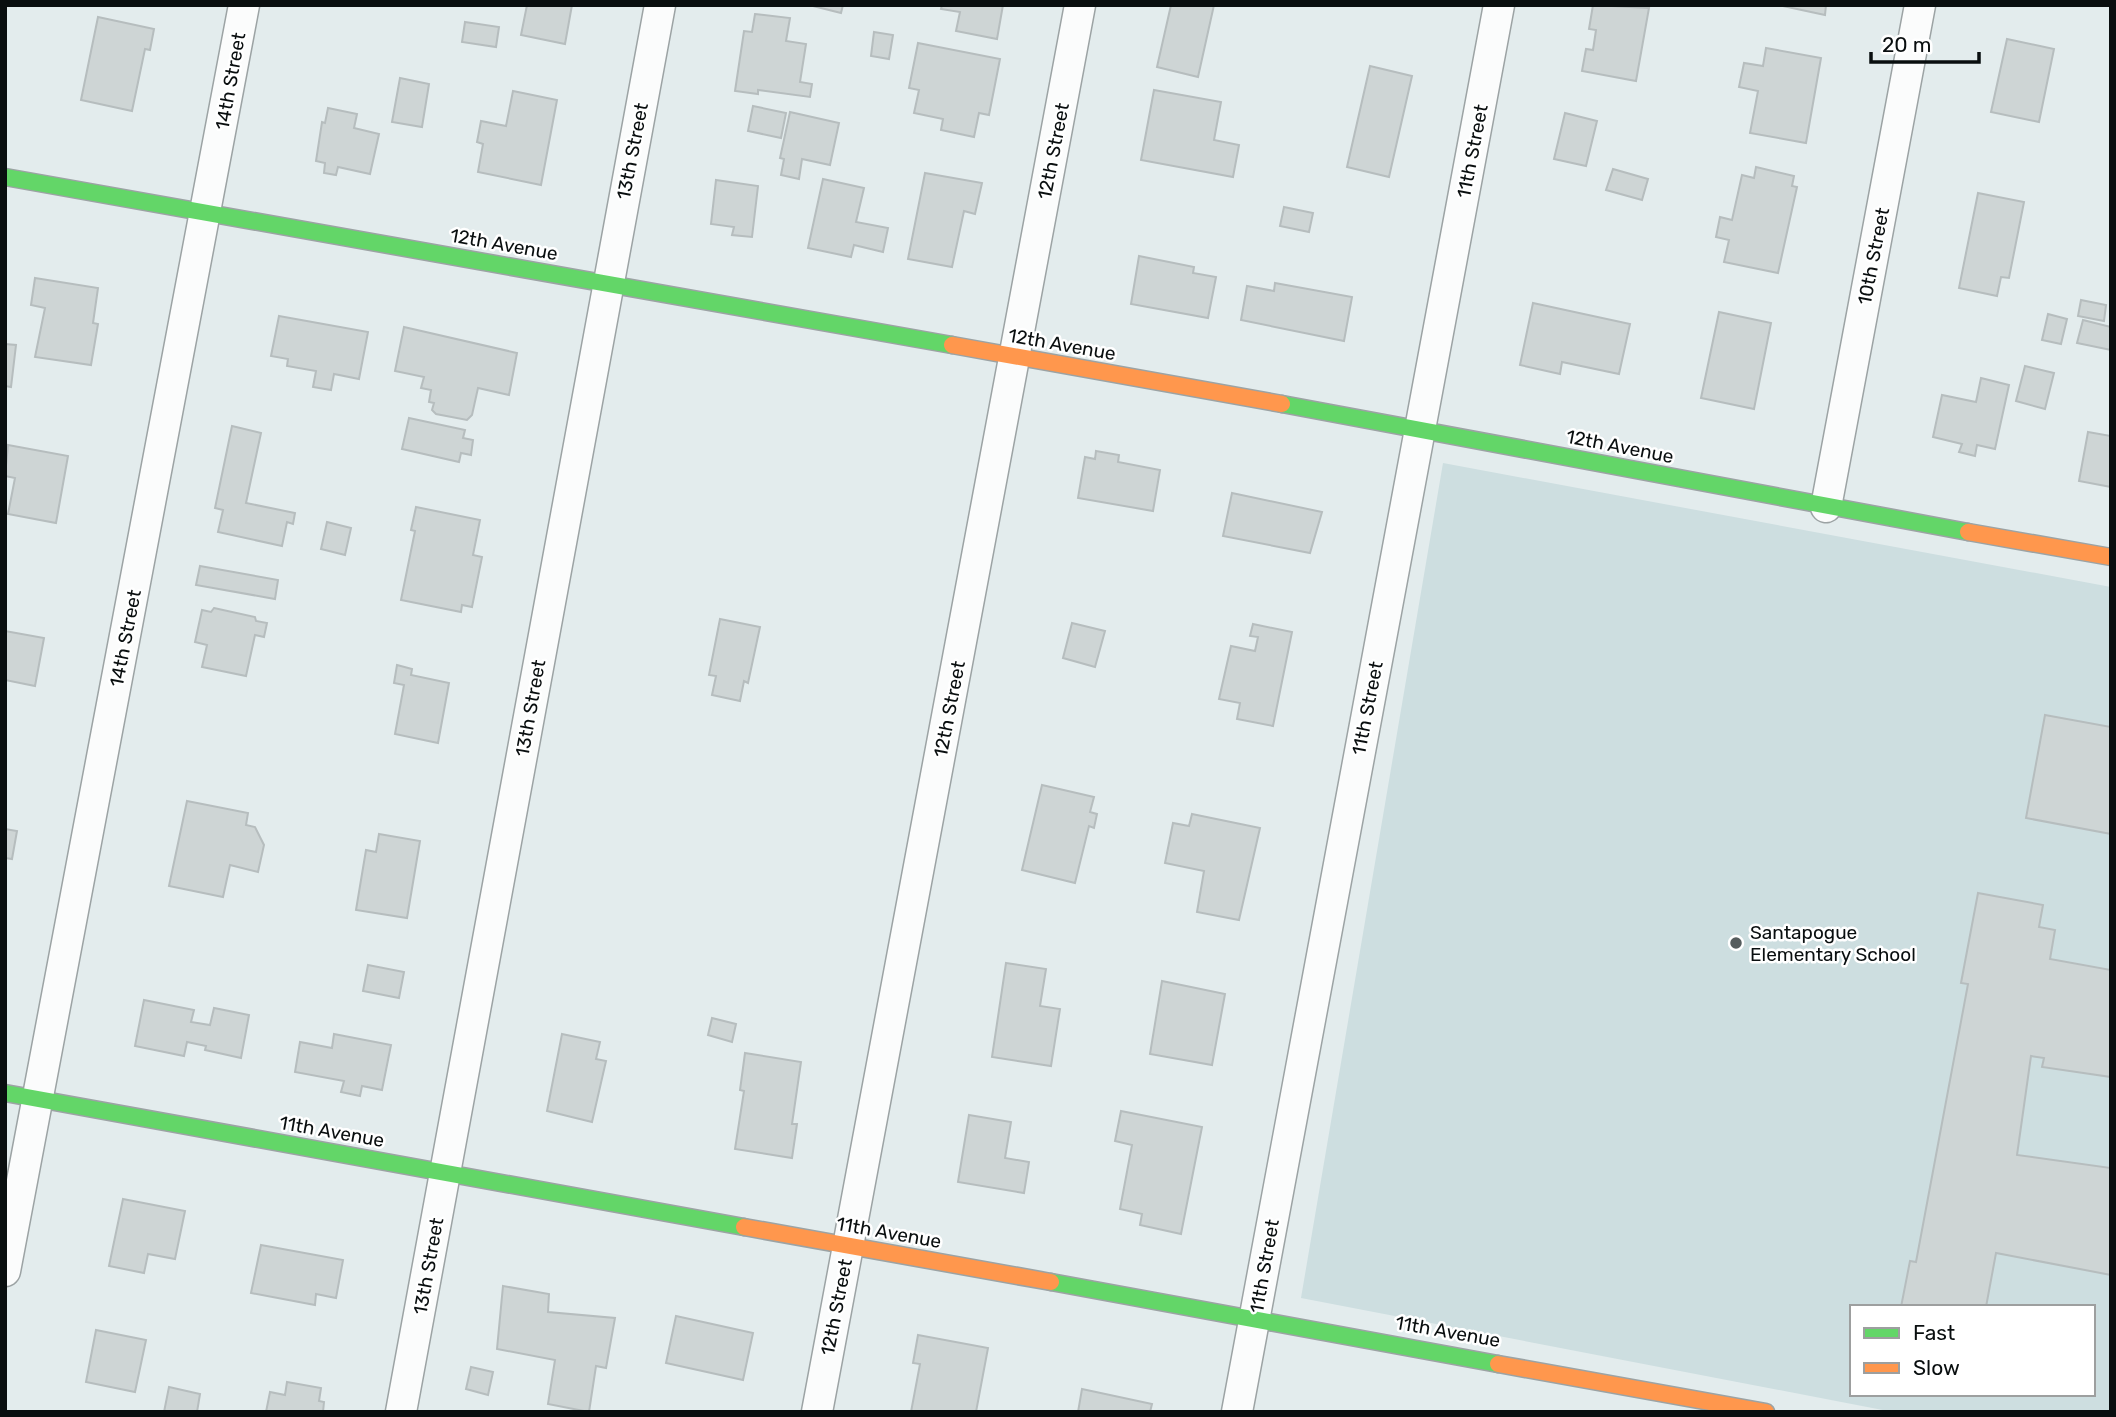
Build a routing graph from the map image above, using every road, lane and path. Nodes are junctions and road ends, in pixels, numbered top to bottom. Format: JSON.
{"nodes":[{"id":1,"x":244,"y":5,"type":"edge"},
{"id":2,"x":660,"y":5,"type":"edge"},
{"id":3,"x":1080,"y":5,"type":"edge"},
{"id":4,"x":1499,"y":5,"type":"edge"},
{"id":5,"x":1920,"y":5,"type":"edge"},
{"id":6,"x":5,"y":177,"type":"edge"},
{"id":7,"x":206,"y":213,"type":"junction"},
{"id":8,"x":607,"y":283,"type":"junction"},
{"id":9,"x":1015,"y":358,"type":"junction"},
{"id":10,"x":1420,"y":428,"type":"junction"},
{"id":11,"x":1826,"y":507,"type":"junction"},
{"id":12,"x":2111,"y":557,"type":"edge"},
{"id":13,"x":5,"y":1093,"type":"edge"},
{"id":14,"x":37,"y":1099,"type":"junction"},
{"id":15,"x":445,"y":1173,"type":"junction"},
{"id":16,"x":848,"y":1246,"type":"junction"},
{"id":17,"x":5,"y":1271,"type":"edge"},
{"id":18,"x":1254,"y":1317,"type":"junction"},
{"id":19,"x":1657,"y":1401,"type":"edge"},
{"id":20,"x":401,"y":1412,"type":"edge"},
{"id":21,"x":817,"y":1412,"type":"edge"},
{"id":22,"x":1237,"y":1412,"type":"edge"},
{"id":23,"x":1766,"y":1412,"type":"edge"}],
"edges":[{"from":1,"to":7,"type":"street","name":"14th Street"},
{"from":2,"to":8,"type":"street","name":"13th Street"},
{"from":3,"to":9,"type":"street","name":"12th Street"},
{"from":4,"to":10,"type":"street","name":"11th Street"},
{"from":5,"to":11,"type":"street","name":"10th Street"},
{"from":6,"to":7,"type":"street","name":"12th Avenue"},
{"from":7,"to":8,"type":"street","name":"12th Avenue"},
{"from":7,"to":14,"type":"street","name":"14th Street"},
{"from":8,"to":9,"type":"street","name":"12th Avenue"},
{"from":8,"to":15,"type":"street","name":"13th Street"},
{"from":9,"to":10,"type":"street","name":"12th Avenue"},
{"from":9,"to":16,"type":"street","name":"12th Street"},
{"from":10,"to":11,"type":"street","name":"12th Avenue"},
{"from":10,"to":18,"type":"street","name":"11th Street"},
{"from":11,"to":12,"type":"street","name":"12th Avenue"},
{"from":13,"to":14,"type":"street","name":"11th Avenue"},
{"from":14,"to":15,"type":"street","name":"11th Avenue"},
{"from":14,"to":17,"type":"street","name":"14th Street"},
{"from":15,"to":16,"type":"street","name":"11th Avenue"},
{"from":15,"to":20,"type":"street","name":"13th Street"},
{"from":16,"to":18,"type":"street","name":"11th Avenue"},
{"from":16,"to":21,"type":"street","name":"12th Street"},
{"from":18,"to":19,"type":"street","name":"11th Avenue"},
{"from":18,"to":22,"type":"street","name":"11th Street"},
{"from":19,"to":23,"type":"street","name":"11th Avenue"}]}
